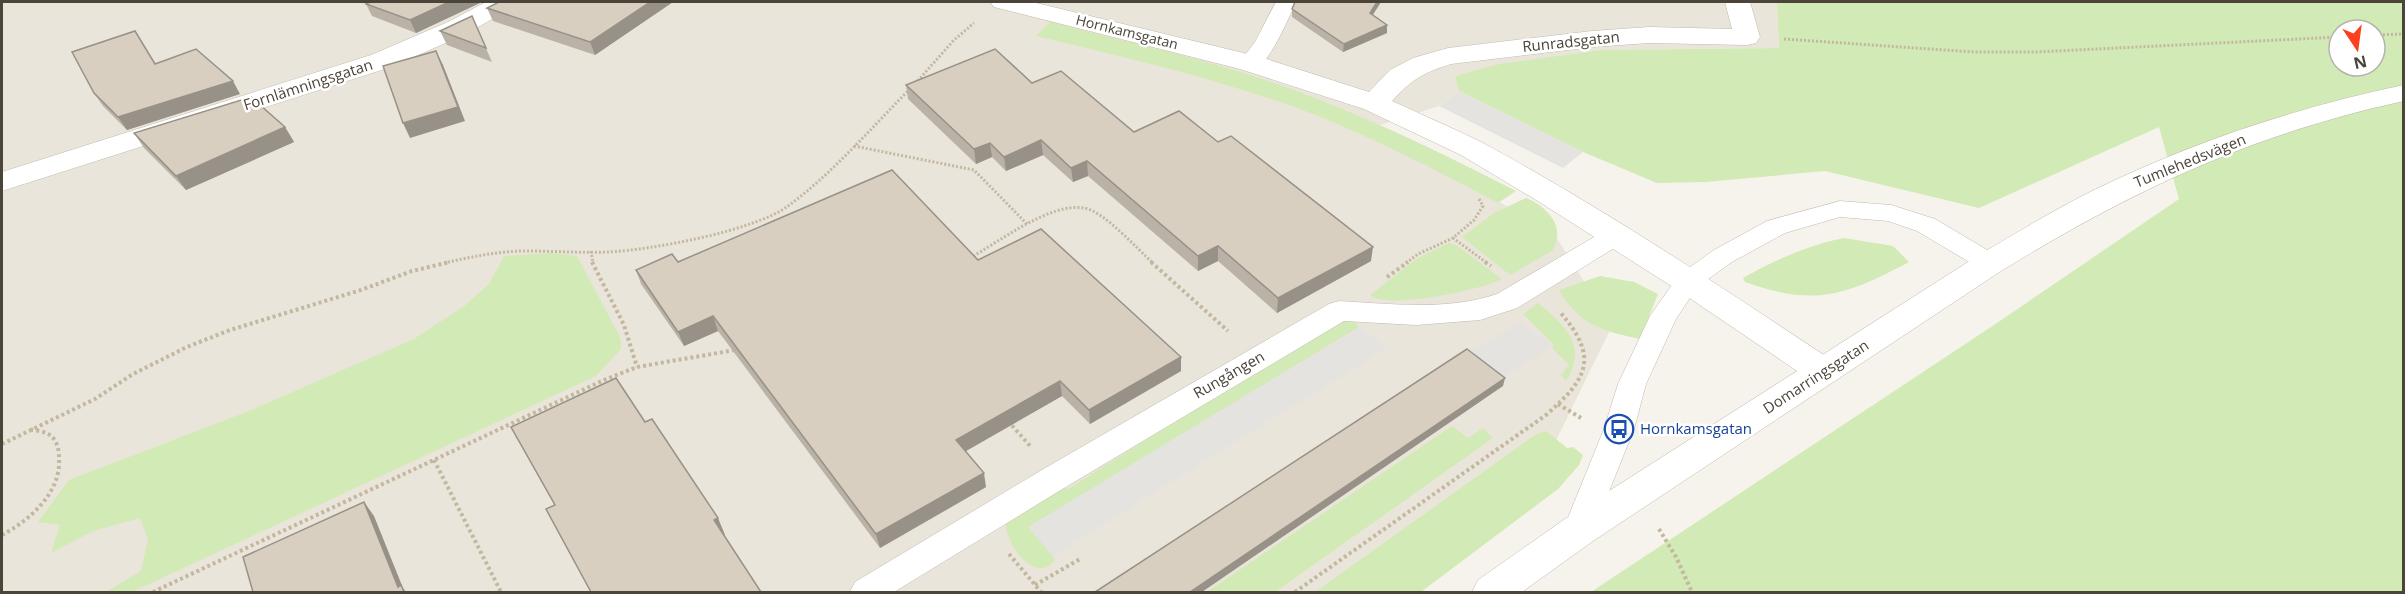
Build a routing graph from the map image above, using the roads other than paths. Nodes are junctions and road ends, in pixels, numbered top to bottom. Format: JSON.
{"nodes":[{"id":1,"x":504,"y":2,"type":"edge"},
{"id":2,"x":1003,"y":2,"type":"edge"},
{"id":3,"x":1287,"y":2,"type":"edge"},
{"id":4,"x":1738,"y":2,"type":"edge"},
{"id":5,"x":1251,"y":63,"type":"junction"},
{"id":6,"x":2403,"y":93,"type":"edge"},
{"id":7,"x":1374,"y":102,"type":"junction"},
{"id":8,"x":2,"y":182,"type":"edge"},
{"id":9,"x":1615,"y":236,"type":"junction"},
{"id":10,"x":1990,"y":263,"type":"junction"},
{"id":11,"x":1688,"y":281,"type":"junction"},
{"id":12,"x":1824,"y":372,"type":"junction"},
{"id":13,"x":1579,"y":530,"type":"junction"},
{"id":14,"x":867,"y":592,"type":"edge"},
{"id":15,"x":1492,"y":592,"type":"edge"}],
"edges":[{"from":1,"to":8,"type":"street","name":"Fornlämningsgatan"},
{"from":2,"to":5,"type":"street","name":"Hornkamsgatan"},
{"from":3,"to":5,"type":"lane"},
{"from":4,"to":7,"type":"street","name":"Runradsgatan"},
{"from":5,"to":7,"type":"street","name":"Hornkamsgatan"},
{"from":6,"to":10,"type":"street","name":"Tumlehedsvägen"},
{"from":7,"to":9,"type":"street","name":"Hornkamsgatan"},
{"from":9,"to":11,"type":"street","name":"Hornkamsgatan"},
{"from":9,"to":14,"type":"lane","name":"Rungången"},
{"from":10,"to":11,"type":"lane"},
{"from":10,"to":12,"type":"street","name":"Domarringsgatan"},
{"from":11,"to":12,"type":"street","name":"Hornkamsgatan"},
{"from":11,"to":13,"type":"lane"},
{"from":12,"to":13,"type":"street","name":"Domarringsgatan"},
{"from":13,"to":15,"type":"street","name":"Domarringsgatan"}]}
